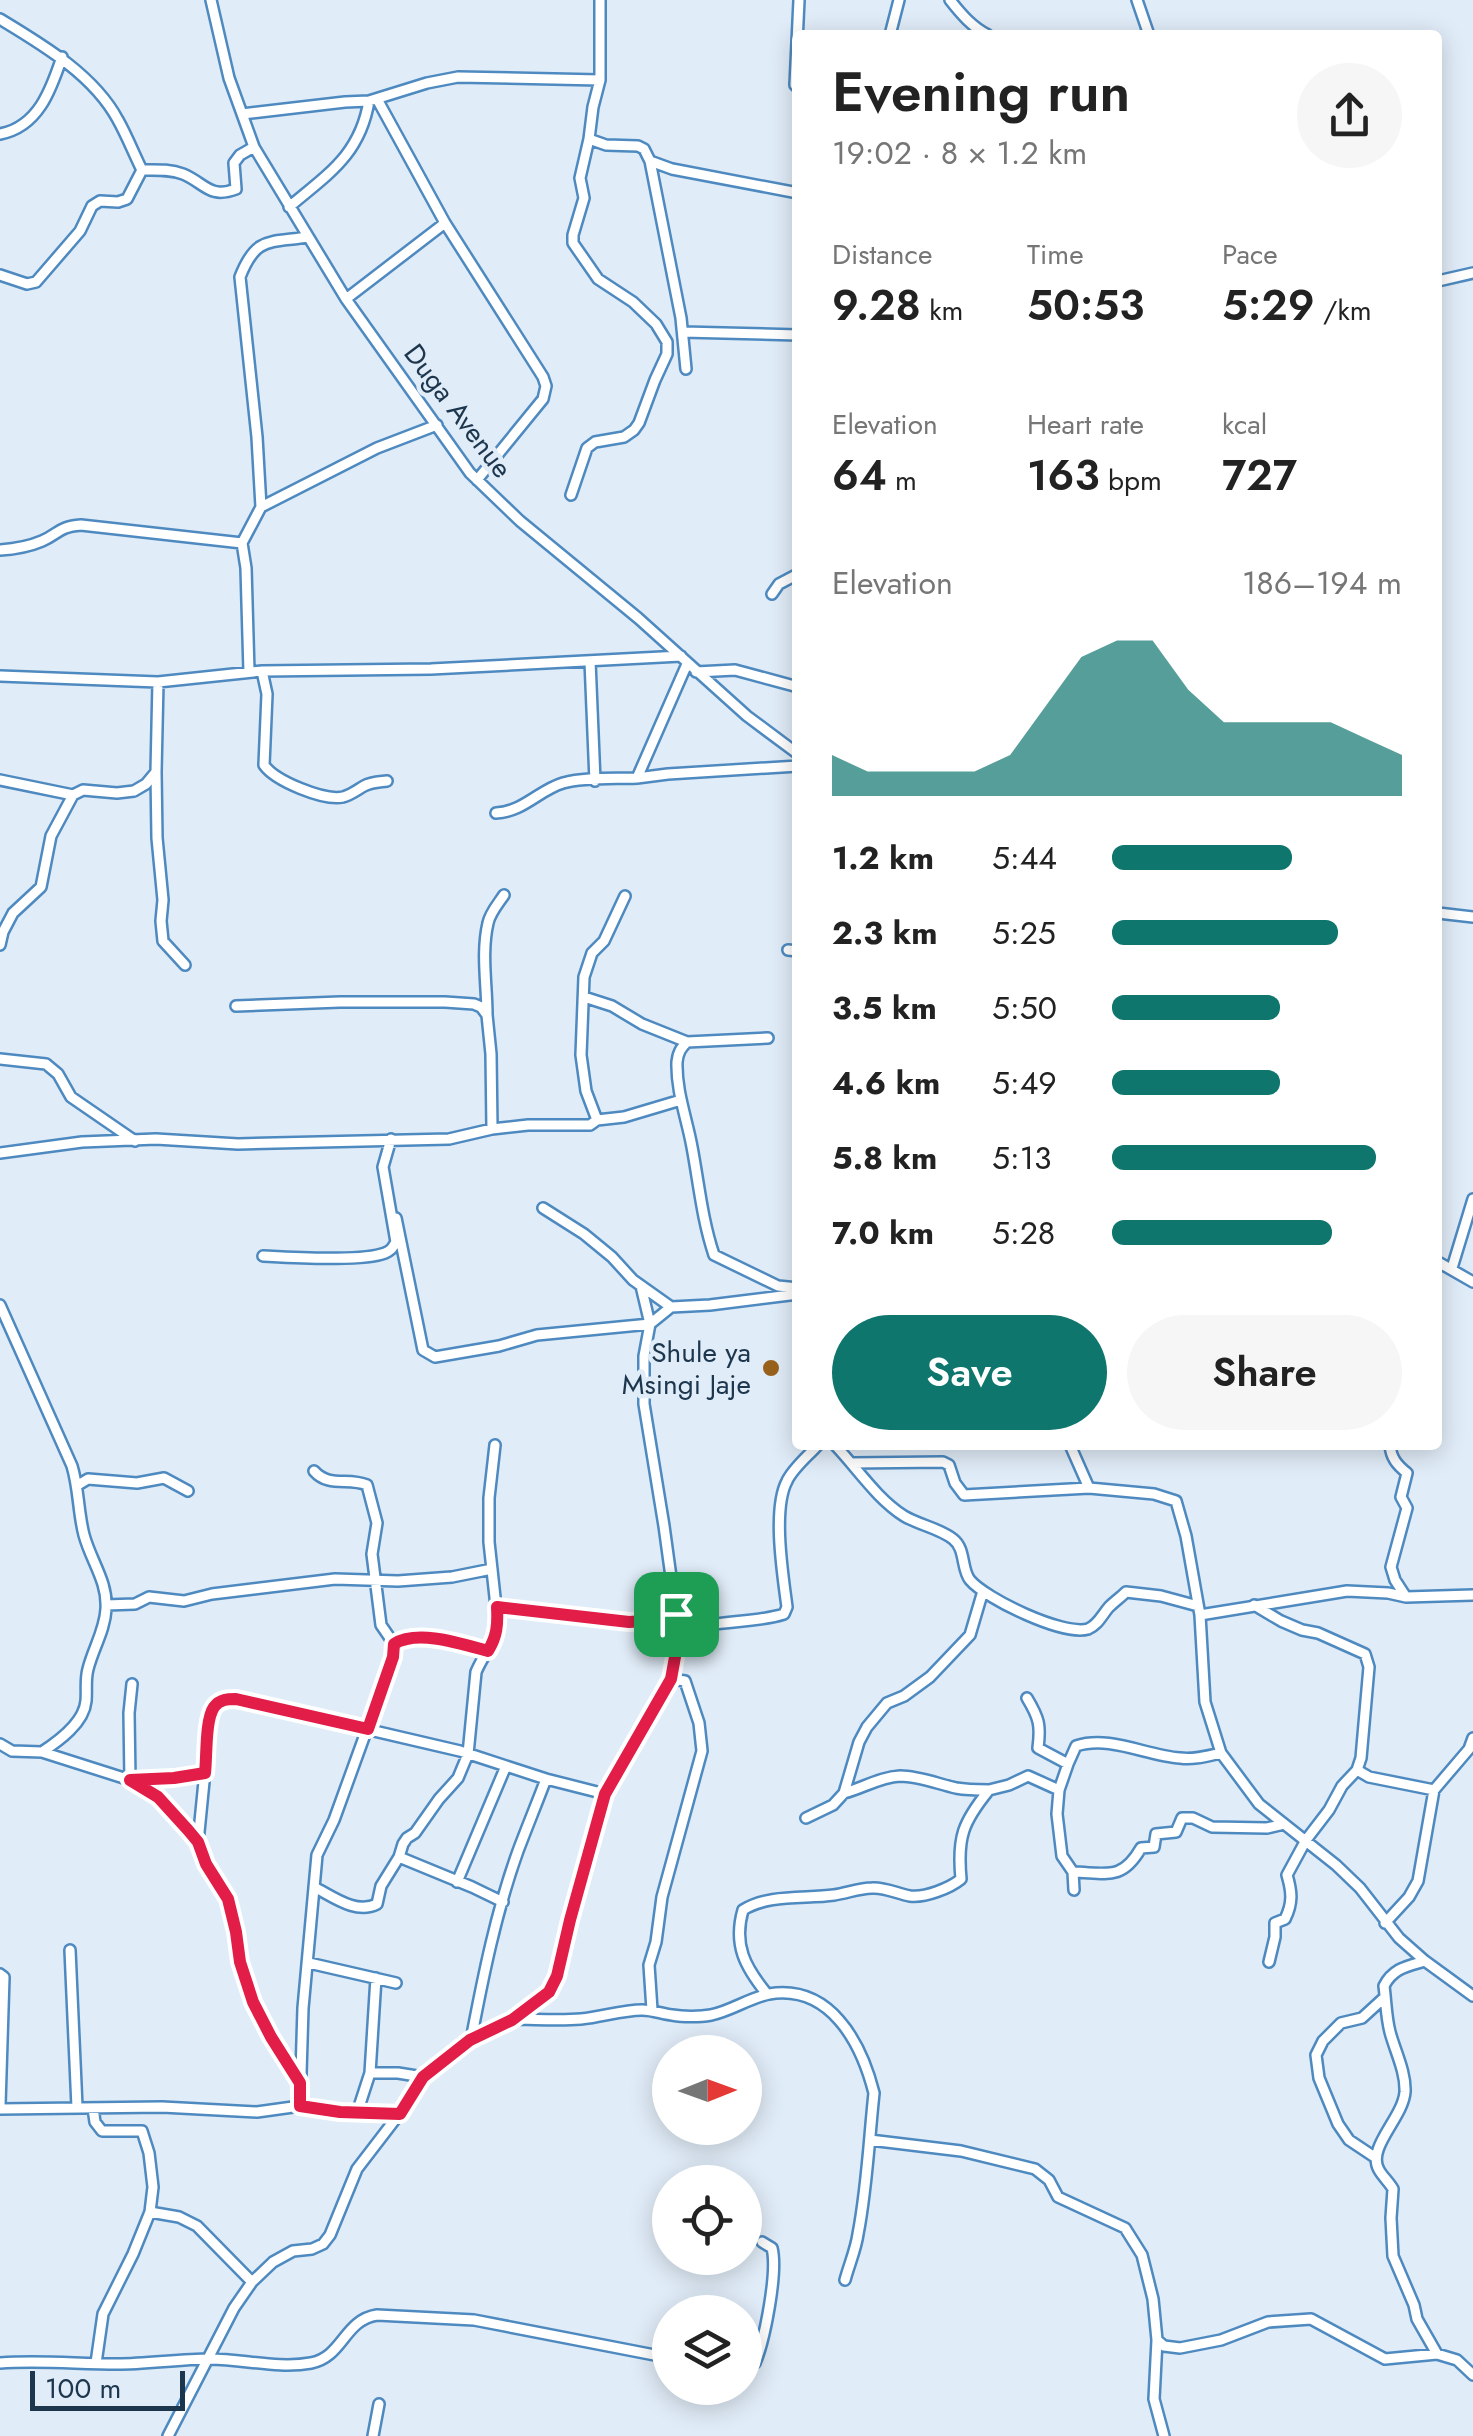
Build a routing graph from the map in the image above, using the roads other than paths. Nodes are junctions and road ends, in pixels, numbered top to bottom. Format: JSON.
{"nodes":[{"id":1,"x":211,"y":0,"type":"edge"},
{"id":2,"x":600,"y":0,"type":"edge"},
{"id":3,"x":799,"y":0,"type":"edge"},
{"id":4,"x":899,"y":0,"type":"edge"},
{"id":5,"x":950,"y":0,"type":"edge"},
{"id":6,"x":1136,"y":0,"type":"edge"},
{"id":7,"x":0,"y":20,"type":"edge"},
{"id":8,"x":797,"y":30,"type":"edge"},
{"id":9,"x":891,"y":30,"type":"edge"},
{"id":10,"x":978,"y":30,"type":"edge"},
{"id":11,"x":1147,"y":30,"type":"edge"},
{"id":12,"x":62,"y":57,"type":"junction"},
{"id":13,"x":600,"y":80,"type":"junction"},
{"id":14,"x":373,"y":100,"type":"junction"},
{"id":15,"x":242,"y":114,"type":"junction"},
{"id":16,"x":0,"y":134,"type":"edge"},
{"id":17,"x":589,"y":139,"type":"junction"},
{"id":18,"x":254,"y":147,"type":"junction"},
{"id":19,"x":650,"y":161,"type":"junction"},
{"id":20,"x":142,"y":170,"type":"junction"},
{"id":21,"x":792,"y":192,"type":"edge"},
{"id":22,"x":289,"y":207,"type":"junction"},
{"id":23,"x":446,"y":223,"type":"junction"},
{"id":24,"x":308,"y":236,"type":"junction"},
{"id":25,"x":1473,"y":273,"type":"edge"},
{"id":26,"x":0,"y":275,"type":"edge"},
{"id":27,"x":1442,"y":280,"type":"edge"},
{"id":28,"x":346,"y":300,"type":"junction"},
{"id":29,"x":683,"y":332,"type":"junction"},
{"id":30,"x":792,"y":335,"type":"edge"},
{"id":31,"x":686,"y":368,"type":"dead end"},
{"id":32,"x":437,"y":424,"type":"junction"},
{"id":33,"x":477,"y":480,"type":"junction"},
{"id":34,"x":570,"y":494,"type":"dead end"},
{"id":35,"x":260,"y":507,"type":"junction"},
{"id":36,"x":242,"y":544,"type":"junction"},
{"id":37,"x":0,"y":550,"type":"edge"},
{"id":38,"x":792,"y":577,"type":"edge"},
{"id":39,"x":772,"y":594,"type":"dead end"},
{"id":40,"x":590,"y":661,"type":"junction"},
{"id":41,"x":688,"y":664,"type":"junction"},
{"id":42,"x":262,"y":671,"type":"junction"},
{"id":43,"x":249,"y":672,"type":"junction"},
{"id":44,"x":0,"y":676,"type":"edge"},
{"id":45,"x":158,"y":682,"type":"junction"},
{"id":46,"x":792,"y":684,"type":"edge"},
{"id":47,"x":792,"y":750,"type":"edge"},
{"id":48,"x":792,"y":766,"type":"edge"},
{"id":49,"x":156,"y":772,"type":"junction"},
{"id":50,"x":637,"y":778,"type":"junction"},
{"id":51,"x":0,"y":780,"type":"edge"},
{"id":52,"x":594,"y":780,"type":"junction"},
{"id":53,"x":387,"y":781,"type":"dead end"},
{"id":54,"x":72,"y":795,"type":"junction"},
{"id":55,"x":496,"y":813,"type":"dead end"},
{"id":56,"x":504,"y":895,"type":"dead end"},
{"id":57,"x":625,"y":896,"type":"dead end"},
{"id":58,"x":1442,"y":913,"type":"edge"},
{"id":59,"x":1473,"y":917,"type":"edge"},
{"id":60,"x":0,"y":945,"type":"edge"},
{"id":61,"x":185,"y":965,"type":"dead end"},
{"id":62,"x":584,"y":997,"type":"junction"},
{"id":63,"x":236,"y":1006,"type":"dead end"},
{"id":64,"x":487,"y":1015,"type":"junction"},
{"id":65,"x":768,"y":1038,"type":"dead end"},
{"id":66,"x":687,"y":1042,"type":"junction"},
{"id":67,"x":0,"y":1059,"type":"edge"},
{"id":68,"x":681,"y":1100,"type":"junction"},
{"id":69,"x":597,"y":1120,"type":"junction"},
{"id":70,"x":492,"y":1129,"type":"junction"},
{"id":71,"x":391,"y":1139,"type":"junction"},
{"id":72,"x":135,"y":1140,"type":"junction"},
{"id":73,"x":0,"y":1152,"type":"edge"},
{"id":74,"x":1473,"y":1199,"type":"edge"},
{"id":75,"x":543,"y":1208,"type":"dead end"},
{"id":76,"x":396,"y":1218,"type":"dead end"},
{"id":77,"x":263,"y":1256,"type":"dead end"},
{"id":78,"x":1442,"y":1264,"type":"edge"},
{"id":79,"x":1452,"y":1268,"type":"junction"},
{"id":80,"x":1473,"y":1282,"type":"edge"},
{"id":81,"x":641,"y":1286,"type":"junction"},
{"id":82,"x":792,"y":1290,"type":"edge"},
{"id":83,"x":792,"y":1292,"type":"edge"},
{"id":84,"x":0,"y":1304,"type":"edge"},
{"id":85,"x":671,"y":1307,"type":"junction"},
{"id":86,"x":650,"y":1324,"type":"junction"},
{"id":87,"x":495,"y":1444,"type":"dead end"},
{"id":88,"x":814,"y":1450,"type":"edge"},
{"id":89,"x":840,"y":1450,"type":"edge"},
{"id":90,"x":1072,"y":1450,"type":"edge"},
{"id":91,"x":1391,"y":1450,"type":"edge"},
{"id":92,"x":851,"y":1462,"type":"junction"},
{"id":93,"x":314,"y":1470,"type":"dead end"},
{"id":94,"x":78,"y":1485,"type":"junction"},
{"id":95,"x":1088,"y":1488,"type":"junction"},
{"id":96,"x":188,"y":1491,"type":"dead end"},
{"id":97,"x":492,"y":1569,"type":"junction"},
{"id":98,"x":374,"y":1581,"type":"junction"},
{"id":99,"x":983,"y":1592,"type":"junction"},
{"id":100,"x":1473,"y":1594,"type":"edge"},
{"id":101,"x":1406,"y":1597,"type":"junction"},
{"id":102,"x":106,"y":1605,"type":"junction"},
{"id":103,"x":1254,"y":1605,"type":"junction"},
{"id":104,"x":497,"y":1607,"type":"junction"},
{"id":105,"x":1199,"y":1610,"type":"junction"},
{"id":106,"x":676,"y":1614,"type":"junction"},
{"id":107,"x":679,"y":1635,"type":"junction"},
{"id":108,"x":394,"y":1644,"type":"junction"},
{"id":109,"x":488,"y":1651,"type":"junction"},
{"id":110,"x":671,"y":1679,"type":"junction"},
{"id":111,"x":132,"y":1684,"type":"dead end"},
{"id":112,"x":1027,"y":1698,"type":"dead end"},
{"id":113,"x":368,"y":1729,"type":"junction"},
{"id":114,"x":1473,"y":1738,"type":"edge"},
{"id":115,"x":0,"y":1744,"type":"edge"},
{"id":116,"x":42,"y":1752,"type":"junction"},
{"id":117,"x":1220,"y":1753,"type":"junction"},
{"id":118,"x":468,"y":1754,"type":"junction"},
{"id":119,"x":1068,"y":1764,"type":"junction"},
{"id":120,"x":506,"y":1766,"type":"junction"},
{"id":121,"x":1357,"y":1770,"type":"junction"},
{"id":122,"x":205,"y":1773,"type":"junction"},
{"id":123,"x":546,"y":1779,"type":"junction"},
{"id":124,"x":130,"y":1780,"type":"junction"},
{"id":125,"x":990,"y":1790,"type":"junction"},
{"id":126,"x":1059,"y":1790,"type":"junction"},
{"id":127,"x":1434,"y":1790,"type":"junction"},
{"id":128,"x":844,"y":1792,"type":"junction"},
{"id":129,"x":605,"y":1794,"type":"junction"},
{"id":130,"x":806,"y":1818,"type":"dead end"},
{"id":131,"x":1284,"y":1824,"type":"junction"},
{"id":132,"x":1306,"y":1840,"type":"junction"},
{"id":133,"x":198,"y":1842,"type":"junction"},
{"id":134,"x":400,"y":1857,"type":"junction"},
{"id":135,"x":1073,"y":1872,"type":"junction"},
{"id":136,"x":457,"y":1882,"type":"junction"},
{"id":137,"x":314,"y":1887,"type":"junction"},
{"id":138,"x":1074,"y":1890,"type":"dead end"},
{"id":139,"x":503,"y":1902,"type":"junction"},
{"id":140,"x":1385,"y":1923,"type":"junction"},
{"id":141,"x":70,"y":1950,"type":"dead end"},
{"id":142,"x":1426,"y":1961,"type":"junction"},
{"id":143,"x":1269,"y":1962,"type":"dead end"},
{"id":144,"x":309,"y":1963,"type":"junction"},
{"id":145,"x":0,"y":1974,"type":"edge"},
{"id":146,"x":376,"y":1978,"type":"junction"},
{"id":147,"x":396,"y":1983,"type":"dead end"},
{"id":148,"x":768,"y":1994,"type":"junction"},
{"id":149,"x":1473,"y":1996,"type":"edge"},
{"id":150,"x":1385,"y":1997,"type":"junction"},
{"id":151,"x":652,"y":2010,"type":"junction"},
{"id":152,"x":512,"y":2020,"type":"junction"},
{"id":153,"x":470,"y":2040,"type":"junction"},
{"id":154,"x":370,"y":2073,"type":"junction"},
{"id":155,"x":423,"y":2077,"type":"junction"},
{"id":156,"x":300,"y":2083,"type":"junction"},
{"id":157,"x":300,"y":2106,"type":"junction"},
{"id":158,"x":0,"y":2107,"type":"edge"},
{"id":159,"x":77,"y":2107,"type":"junction"},
{"id":160,"x":94,"y":2108,"type":"junction"},
{"id":161,"x":356,"y":2112,"type":"junction"},
{"id":162,"x":400,"y":2114,"type":"junction"},
{"id":163,"x":870,"y":2140,"type":"junction"},
{"id":164,"x":1376,"y":2158,"type":"junction"},
{"id":165,"x":150,"y":2212,"type":"junction"},
{"id":166,"x":762,"y":2242,"type":"dead end"},
{"id":167,"x":845,"y":2280,"type":"dead end"},
{"id":168,"x":252,"y":2282,"type":"junction"},
{"id":169,"x":1157,"y":2340,"type":"junction"},
{"id":170,"x":762,"y":2342,"type":"edge"},
{"id":171,"x":1437,"y":2354,"type":"junction"},
{"id":172,"x":652,"y":2355,"type":"edge"},
{"id":173,"x":210,"y":2359,"type":"junction"},
{"id":174,"x":0,"y":2363,"type":"edge"},
{"id":175,"x":96,"y":2364,"type":"junction"},
{"id":176,"x":1473,"y":2375,"type":"edge"},
{"id":177,"x":379,"y":2404,"type":"dead end"},
{"id":178,"x":168,"y":2436,"type":"edge"},
{"id":179,"x":372,"y":2436,"type":"edge"},
{"id":180,"x":1164,"y":2436,"type":"edge"}],
"edges":[{"from":1,"to":15,"type":"street","name":"Duga Avenue"},
{"from":2,"to":13,"type":"street"},
{"from":3,"to":8,"type":"street"},
{"from":4,"to":9,"type":"street"},
{"from":5,"to":10,"type":"street"},
{"from":6,"to":11,"type":"street"},
{"from":7,"to":12,"type":"street"},
{"from":12,"to":16,"type":"street"},
{"from":12,"to":20,"type":"street"},
{"from":13,"to":14,"type":"street"},
{"from":13,"to":17,"type":"street"},
{"from":14,"to":15,"type":"street"},
{"from":14,"to":22,"type":"street"},
{"from":14,"to":23,"type":"street"},
{"from":15,"to":18,"type":"street","name":"Duga Avenue"},
{"from":17,"to":19,"type":"street"},
{"from":17,"to":34,"type":"street"},
{"from":18,"to":20,"type":"street"},
{"from":18,"to":22,"type":"street","name":"Duga Avenue"},
{"from":19,"to":21,"type":"street"},
{"from":19,"to":29,"type":"street"},
{"from":20,"to":26,"type":"street"},
{"from":22,"to":24,"type":"street","name":"Duga Avenue"},
{"from":23,"to":28,"type":"street"},
{"from":23,"to":33,"type":"street"},
{"from":24,"to":28,"type":"street","name":"Duga Avenue"},
{"from":24,"to":35,"type":"street"},
{"from":25,"to":27,"type":"street"},
{"from":28,"to":32,"type":"street","name":"Duga Avenue"},
{"from":29,"to":30,"type":"street"},
{"from":29,"to":31,"type":"street"},
{"from":32,"to":33,"type":"street","name":"Duga Avenue"},
{"from":32,"to":35,"type":"street"},
{"from":33,"to":41,"type":"street","name":"Duga Avenue"},
{"from":35,"to":36,"type":"street"},
{"from":36,"to":37,"type":"street"},
{"from":36,"to":43,"type":"street"},
{"from":38,"to":39,"type":"street"},
{"from":40,"to":41,"type":"street"},
{"from":40,"to":42,"type":"street"},
{"from":40,"to":52,"type":"street"},
{"from":41,"to":46,"type":"street"},
{"from":41,"to":47,"type":"street","name":"Duga Avenue"},
{"from":41,"to":50,"type":"street"},
{"from":42,"to":43,"type":"street"},
{"from":42,"to":53,"type":"street"},
{"from":43,"to":45,"type":"street"},
{"from":44,"to":45,"type":"street"},
{"from":45,"to":49,"type":"street"},
{"from":48,"to":50,"type":"street"},
{"from":49,"to":54,"type":"street"},
{"from":49,"to":61,"type":"street"},
{"from":50,"to":52,"type":"street"},
{"from":51,"to":54,"type":"street"},
{"from":52,"to":55,"type":"street"},
{"from":54,"to":60,"type":"street"},
{"from":56,"to":64,"type":"street"},
{"from":57,"to":62,"type":"street"},
{"from":58,"to":59,"type":"street"},
{"from":62,"to":66,"type":"street"},
{"from":62,"to":69,"type":"street"},
{"from":63,"to":64,"type":"street"},
{"from":64,"to":70,"type":"street"},
{"from":65,"to":66,"type":"street"},
{"from":66,"to":68,"type":"street"},
{"from":67,"to":72,"type":"street"},
{"from":68,"to":69,"type":"street"},
{"from":68,"to":82,"type":"street"},
{"from":69,"to":70,"type":"street"},
{"from":70,"to":71,"type":"street"},
{"from":71,"to":72,"type":"street"},
{"from":71,"to":77,"type":"street"},
{"from":72,"to":73,"type":"street"},
{"from":74,"to":79,"type":"street"},
{"from":75,"to":81,"type":"street"},
{"from":76,"to":86,"type":"street"},
{"from":78,"to":79,"type":"street"},
{"from":79,"to":80,"type":"street"},
{"from":81,"to":85,"type":"street"},
{"from":81,"to":86,"type":"street"},
{"from":83,"to":85,"type":"street"},
{"from":84,"to":94,"type":"street"},
{"from":85,"to":86,"type":"street"},
{"from":86,"to":106,"type":"street"},
{"from":87,"to":97,"type":"street"},
{"from":88,"to":107,"type":"street"},
{"from":89,"to":92,"type":"street"},
{"from":90,"to":95,"type":"street"},
{"from":91,"to":101,"type":"street"},
{"from":92,"to":95,"type":"street"},
{"from":92,"to":99,"type":"street"},
{"from":93,"to":98,"type":"street"},
{"from":94,"to":96,"type":"street"},
{"from":94,"to":102,"type":"street"},
{"from":95,"to":105,"type":"street"},
{"from":97,"to":98,"type":"street"},
{"from":97,"to":104,"type":"street"},
{"from":98,"to":102,"type":"street"},
{"from":98,"to":108,"type":"street"},
{"from":99,"to":105,"type":"street"},
{"from":99,"to":128,"type":"street"},
{"from":100,"to":101,"type":"street"},
{"from":101,"to":103,"type":"street"},
{"from":102,"to":116,"type":"street"},
{"from":103,"to":105,"type":"street"},
{"from":103,"to":121,"type":"street"},
{"from":104,"to":106,"type":"street"},
{"from":104,"to":109,"type":"street"},
{"from":105,"to":117,"type":"street"},
{"from":106,"to":107,"type":"street"},
{"from":107,"to":110,"type":"street"},
{"from":108,"to":109,"type":"street"},
{"from":108,"to":113,"type":"street"},
{"from":109,"to":118,"type":"street"},
{"from":110,"to":129,"type":"street"},
{"from":110,"to":151,"type":"street"},
{"from":111,"to":124,"type":"street"},
{"from":112,"to":119,"type":"street"},
{"from":113,"to":118,"type":"street"},
{"from":113,"to":122,"type":"street"},
{"from":113,"to":137,"type":"street"},
{"from":114,"to":127,"type":"street"},
{"from":115,"to":116,"type":"street"},
{"from":116,"to":124,"type":"street"},
{"from":117,"to":119,"type":"street"},
{"from":117,"to":131,"type":"street"},
{"from":118,"to":120,"type":"street"},
{"from":118,"to":134,"type":"street"},
{"from":119,"to":126,"type":"street"},
{"from":120,"to":123,"type":"street"},
{"from":120,"to":136,"type":"street"},
{"from":121,"to":127,"type":"street"},
{"from":121,"to":132,"type":"street"},
{"from":122,"to":124,"type":"street"},
{"from":122,"to":133,"type":"street"},
{"from":123,"to":129,"type":"street"},
{"from":123,"to":139,"type":"street"},
{"from":124,"to":133,"type":"street"},
{"from":125,"to":126,"type":"street"},
{"from":125,"to":128,"type":"street"},
{"from":125,"to":148,"type":"street"},
{"from":126,"to":135,"type":"street"},
{"from":127,"to":140,"type":"street"},
{"from":128,"to":130,"type":"street"},
{"from":129,"to":152,"type":"street"},
{"from":131,"to":132,"type":"street"},
{"from":131,"to":135,"type":"street"},
{"from":132,"to":140,"type":"street"},
{"from":132,"to":143,"type":"street"},
{"from":133,"to":156,"type":"street"},
{"from":134,"to":136,"type":"street"},
{"from":134,"to":137,"type":"street"},
{"from":135,"to":138,"type":"street"},
{"from":136,"to":139,"type":"street"},
{"from":137,"to":144,"type":"street"},
{"from":139,"to":153,"type":"street"},
{"from":140,"to":142,"type":"street"},
{"from":141,"to":159,"type":"street"},
{"from":142,"to":149,"type":"street"},
{"from":142,"to":150,"type":"street"},
{"from":144,"to":146,"type":"street"},
{"from":144,"to":156,"type":"street"},
{"from":145,"to":158,"type":"street"},
{"from":146,"to":147,"type":"street"},
{"from":146,"to":154,"type":"street"},
{"from":148,"to":151,"type":"street"},
{"from":148,"to":163,"type":"street"},
{"from":150,"to":164,"type":"street"},
{"from":150,"to":164,"type":"street"},
{"from":151,"to":152,"type":"street"},
{"from":152,"to":153,"type":"street"},
{"from":153,"to":155,"type":"street"},
{"from":154,"to":155,"type":"street"},
{"from":154,"to":161,"type":"street"},
{"from":155,"to":162,"type":"street"},
{"from":156,"to":157,"type":"street"},
{"from":157,"to":160,"type":"street"},
{"from":157,"to":161,"type":"street"},
{"from":158,"to":159,"type":"street"},
{"from":159,"to":160,"type":"street"},
{"from":160,"to":165,"type":"street"},
{"from":161,"to":162,"type":"street"},
{"from":162,"to":168,"type":"street"},
{"from":163,"to":167,"type":"street"},
{"from":163,"to":169,"type":"street"},
{"from":164,"to":171,"type":"street"},
{"from":165,"to":168,"type":"street"},
{"from":165,"to":175,"type":"street"},
{"from":166,"to":170,"type":"street"},
{"from":168,"to":173,"type":"street"},
{"from":169,"to":171,"type":"street"},
{"from":169,"to":180,"type":"street"},
{"from":171,"to":176,"type":"street"},
{"from":172,"to":173,"type":"street"},
{"from":173,"to":175,"type":"street"},
{"from":173,"to":178,"type":"street"},
{"from":174,"to":175,"type":"street"},
{"from":177,"to":179,"type":"street"}]}
